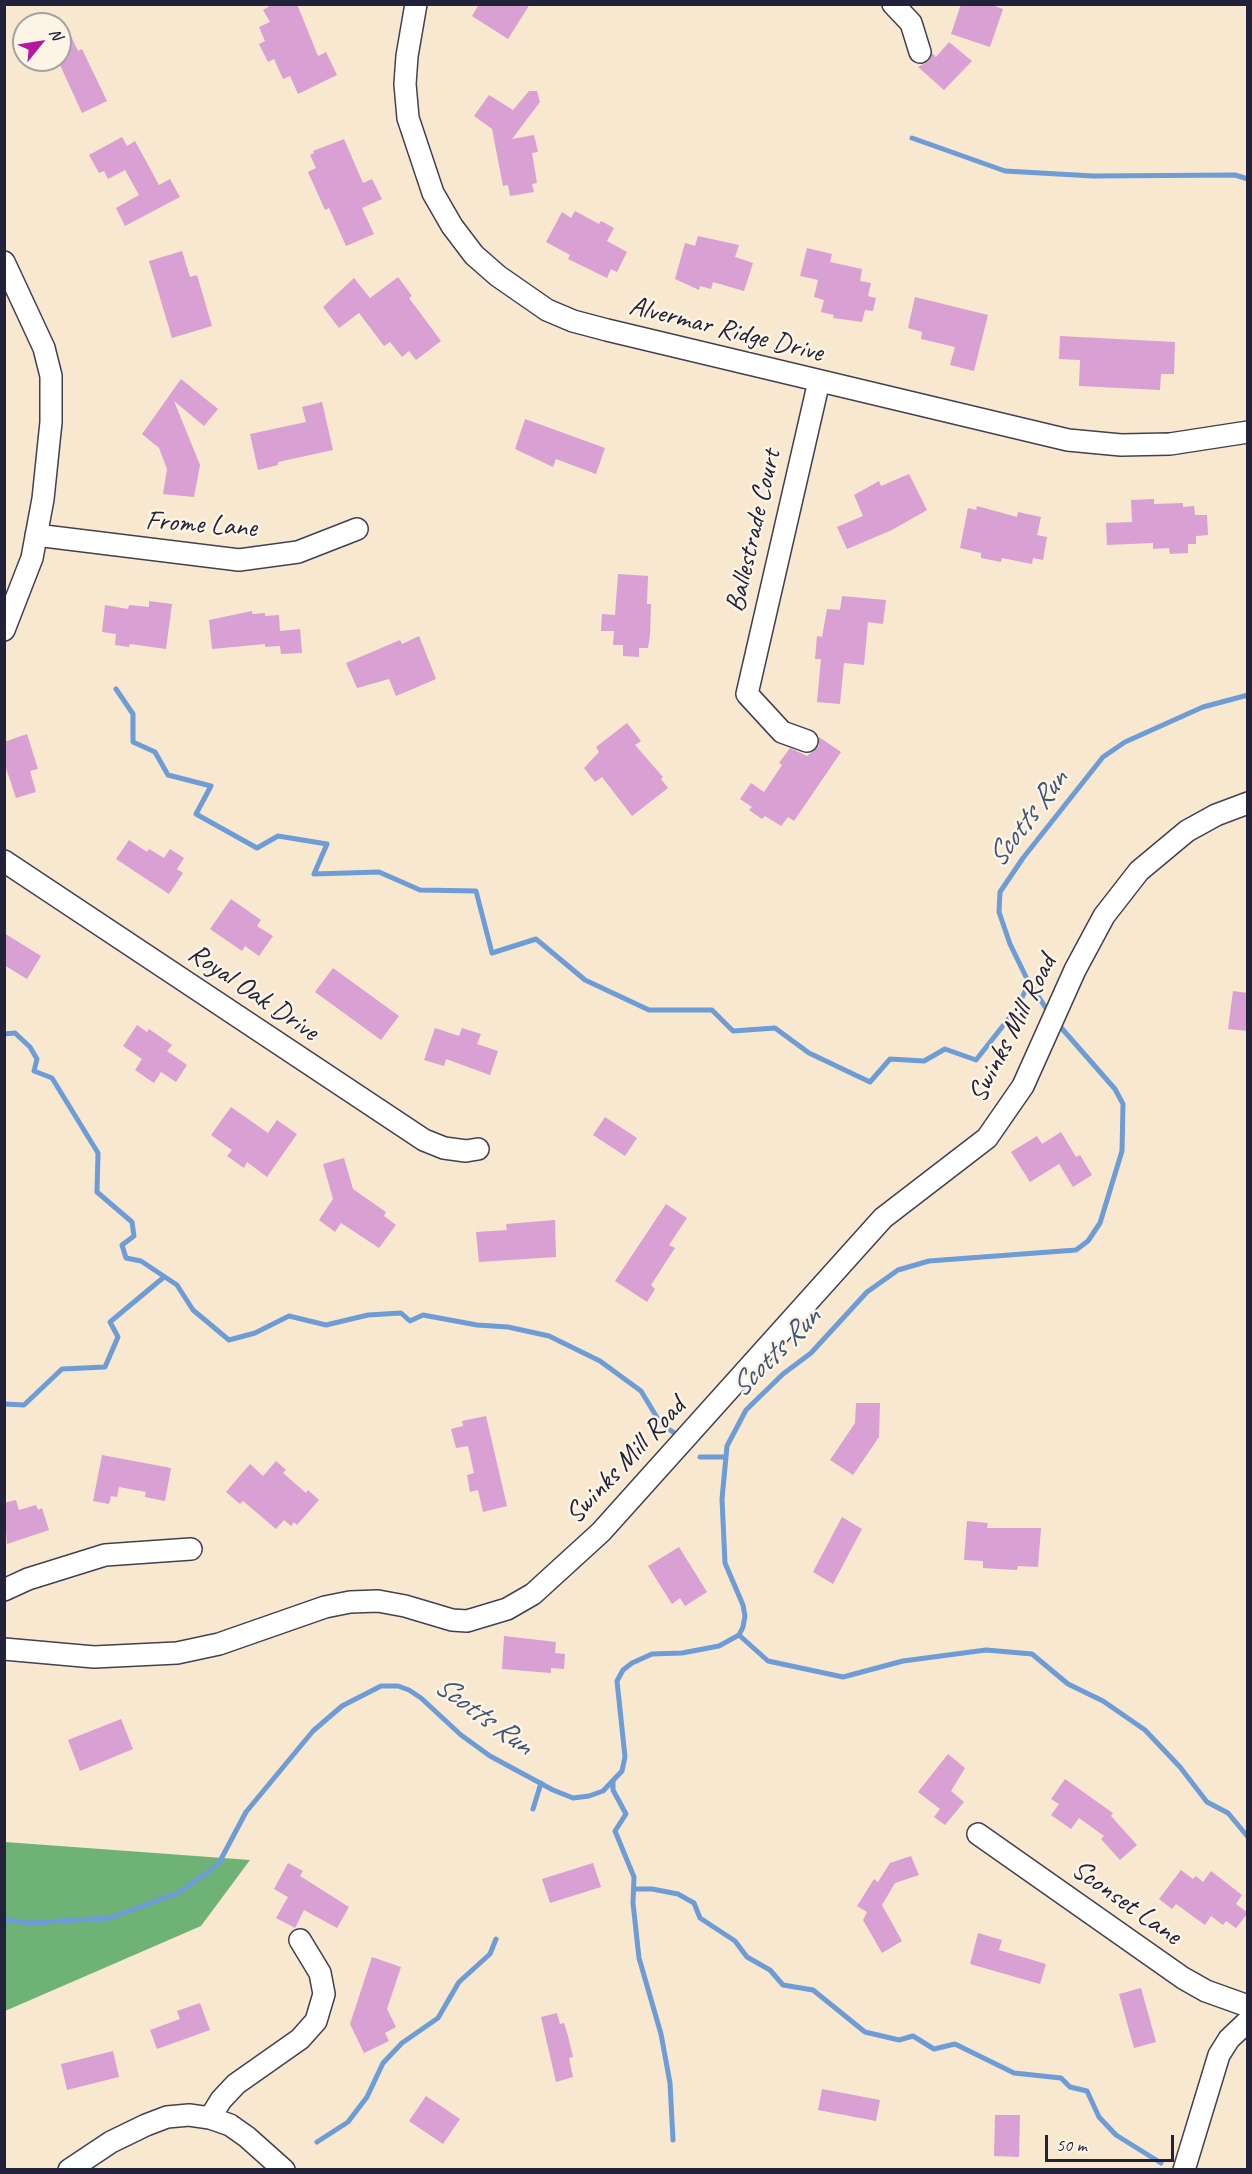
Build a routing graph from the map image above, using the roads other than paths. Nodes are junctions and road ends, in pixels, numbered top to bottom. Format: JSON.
{"nodes":[{"id":1,"x":416,"y":4,"type":"edge"},
{"id":2,"x":893,"y":4,"type":"edge"},
{"id":3,"x":920,"y":52,"type":"dead end"},
{"id":4,"x":4,"y":262,"type":"edge"},
{"id":5,"x":819,"y":381,"type":"junction"},
{"id":6,"x":1248,"y":432,"type":"edge"},
{"id":7,"x":357,"y":529,"type":"dead end"},
{"id":8,"x":36,"y":535,"type":"junction"},
{"id":9,"x":4,"y":630,"type":"edge"},
{"id":10,"x":807,"y":741,"type":"dead end"},
{"id":11,"x":1248,"y":804,"type":"edge"},
{"id":12,"x":4,"y":861,"type":"edge"},
{"id":13,"x":478,"y":1149,"type":"dead end"},
{"id":14,"x":191,"y":1549,"type":"dead end"},
{"id":15,"x":4,"y":1590,"type":"edge"},
{"id":16,"x":4,"y":1650,"type":"edge"},
{"id":17,"x":978,"y":1834,"type":"dead end"},
{"id":18,"x":300,"y":1940,"type":"dead end"},
{"id":19,"x":1248,"y":2006,"type":"edge"},
{"id":20,"x":1248,"y":2021,"type":"edge"},
{"id":21,"x":210,"y":2118,"type":"junction"},
{"id":22,"x":69,"y":2169,"type":"edge"},
{"id":23,"x":284,"y":2169,"type":"edge"},
{"id":24,"x":1184,"y":2169,"type":"edge"}],
"edges":[{"from":1,"to":5,"type":"street","name":"Alvermar Ridge Drive"},
{"from":2,"to":3,"type":"street"},
{"from":4,"to":8,"type":"street"},
{"from":5,"to":6,"type":"street","name":"Alvermar Ridge Drive"},
{"from":5,"to":10,"type":"street","name":"Ballestrade Court"},
{"from":7,"to":8,"type":"street","name":"Frome Lane"},
{"from":8,"to":9,"type":"street"},
{"from":11,"to":16,"type":"street","name":"Swinks Mill Road"},
{"from":12,"to":13,"type":"street","name":"Royal Oak Drive"},
{"from":14,"to":15,"type":"street"},
{"from":17,"to":19,"type":"street","name":"Sconset Lane"},
{"from":18,"to":21,"type":"street"},
{"from":20,"to":24,"type":"street"},
{"from":21,"to":22,"type":"street"},
{"from":21,"to":23,"type":"street"}]}
